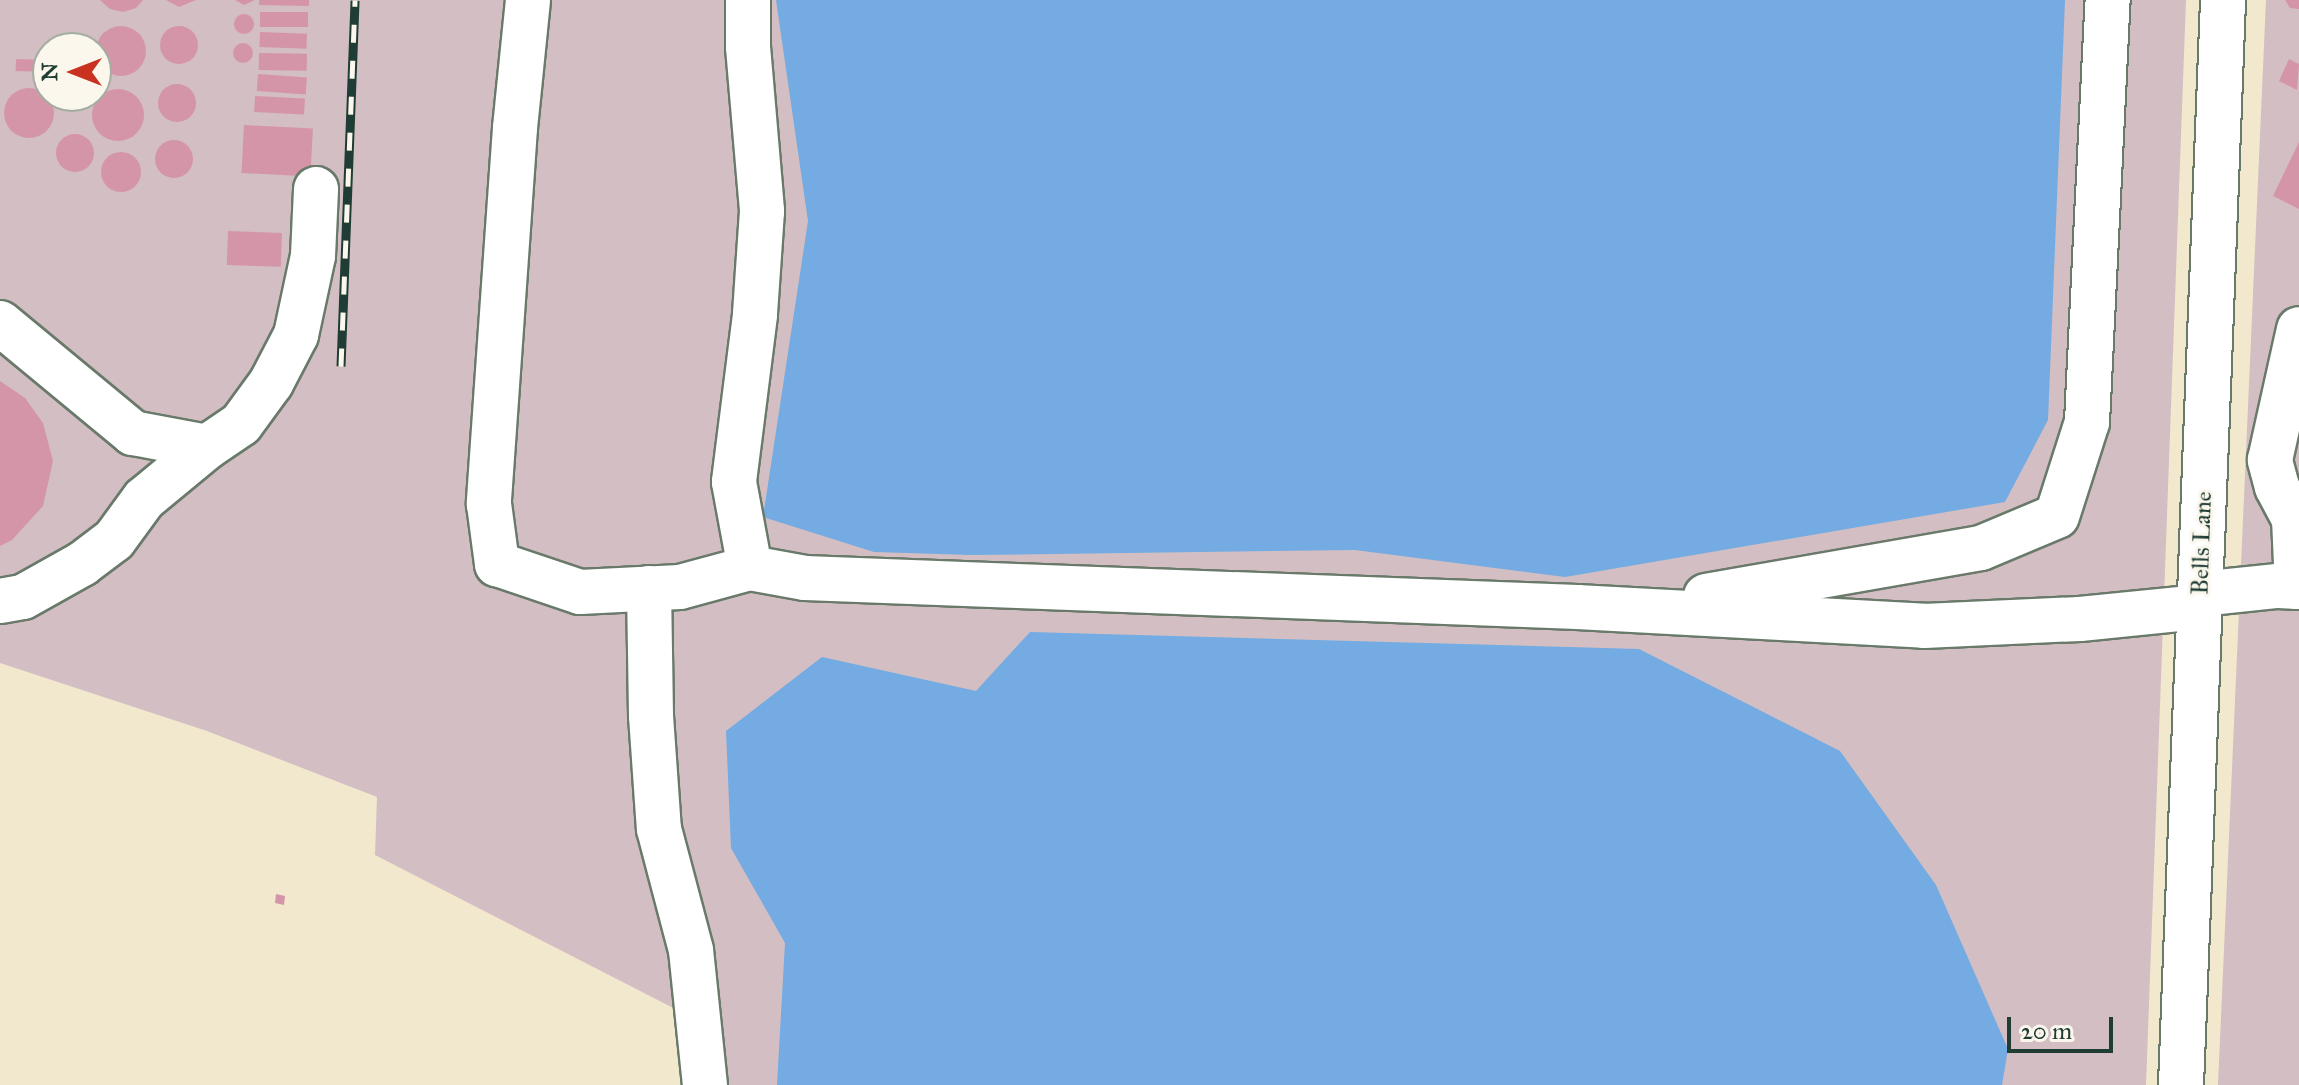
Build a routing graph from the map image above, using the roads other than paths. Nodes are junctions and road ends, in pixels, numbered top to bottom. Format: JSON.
{"nodes":[{"id":1,"x":528,"y":0,"type":"edge"},
{"id":2,"x":748,"y":0,"type":"edge"},
{"id":3,"x":2108,"y":0,"type":"edge"},
{"id":4,"x":2223,"y":0,"type":"edge"},
{"id":5,"x":316,"y":189,"type":"dead end"},
{"id":6,"x":0,"y":323,"type":"edge"},
{"id":7,"x":2299,"y":329,"type":"edge"},
{"id":8,"x":207,"y":447,"type":"junction"},
{"id":9,"x":2297,"y":517,"type":"edge"},
{"id":10,"x":750,"y":568,"type":"junction"},
{"id":11,"x":2298,"y":587,"type":"edge"},
{"id":12,"x":649,"y":588,"type":"junction"},
{"id":13,"x":2200,"y":600,"type":"junction"},
{"id":14,"x":0,"y":601,"type":"edge"},
{"id":15,"x":1621,"y":609,"type":"junction"},
{"id":16,"x":705,"y":1085,"type":"edge"},
{"id":17,"x":2181,"y":1085,"type":"edge"}],
"edges":[{"from":1,"to":12,"type":"street"},
{"from":2,"to":10,"type":"street"},
{"from":3,"to":15,"type":"street"},
{"from":4,"to":13,"type":"street","name":"Bells Lane"},
{"from":5,"to":8,"type":"street"},
{"from":6,"to":8,"type":"street"},
{"from":7,"to":9,"type":"street"},
{"from":8,"to":14,"type":"street"},
{"from":9,"to":11,"type":"street"},
{"from":10,"to":12,"type":"street"},
{"from":10,"to":15,"type":"street"},
{"from":11,"to":13,"type":"street"},
{"from":12,"to":16,"type":"street"},
{"from":13,"to":15,"type":"street"},
{"from":13,"to":17,"type":"street","name":"Bells Lane"}]}
